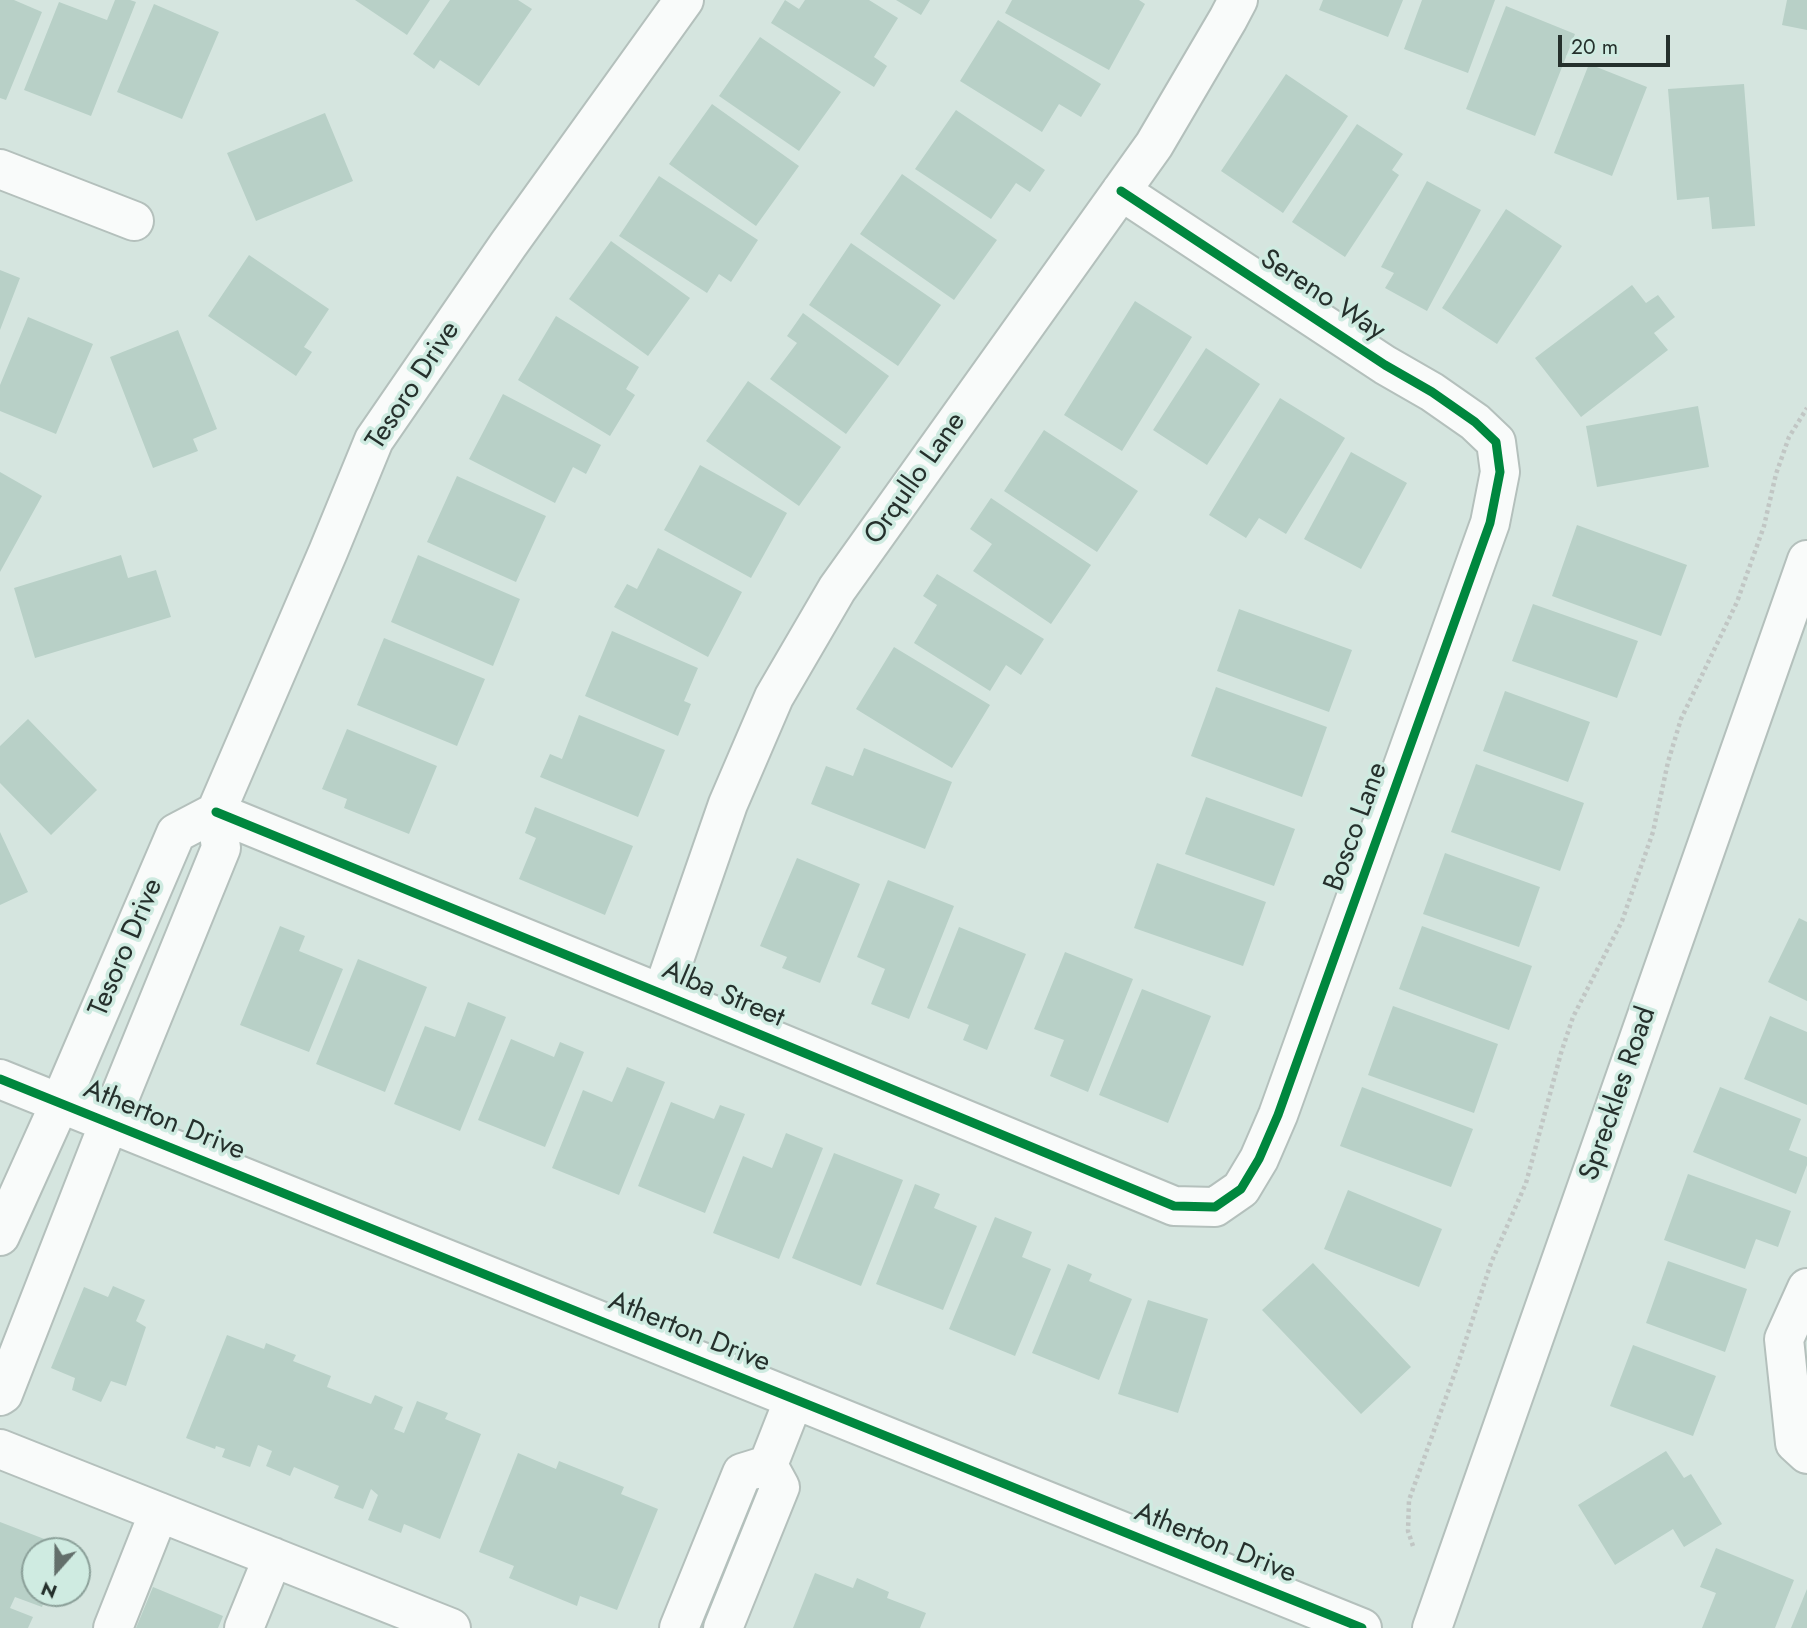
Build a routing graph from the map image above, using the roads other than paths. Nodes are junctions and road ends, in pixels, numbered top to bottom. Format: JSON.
{"nodes":[{"id":1,"x":684,"y":0,"type":"edge"},
{"id":2,"x":1238,"y":0,"type":"edge"},
{"id":3,"x":0,"y":169,"type":"edge"},
{"id":4,"x":1121,"y":191,"type":"junction"},
{"id":5,"x":134,"y":221,"type":"dead end"},
{"id":6,"x":1496,"y":442,"type":"joint"},
{"id":7,"x":1807,"y":559,"type":"edge"},
{"id":8,"x":216,"y":812,"type":"junction"},
{"id":9,"x":662,"y":994,"type":"junction"},
{"id":10,"x":0,"y":1079,"type":"edge"},
{"id":11,"x":60,"y":1103,"type":"junction"},
{"id":12,"x":109,"y":1124,"type":"junction"},
{"id":13,"x":1215,"y":1207,"type":"joint"},
{"id":14,"x":0,"y":1236,"type":"edge"},
{"id":15,"x":1807,"y":1288,"type":"edge"},
{"id":16,"x":0,"y":1396,"type":"edge"},
{"id":17,"x":794,"y":1399,"type":"junction"},
{"id":18,"x":1801,"y":1448,"type":"edge"},
{"id":19,"x":0,"y":1450,"type":"edge"},
{"id":20,"x":768,"y":1465,"type":"junction"},
{"id":21,"x":159,"y":1512,"type":"junction"},
{"id":22,"x":273,"y":1557,"type":"junction"},
{"id":23,"x":695,"y":1589,"type":"junction"},
{"id":24,"x":728,"y":1616,"type":"edge"},
{"id":25,"x":113,"y":1628,"type":"edge"},
{"id":26,"x":244,"y":1628,"type":"edge"},
{"id":27,"x":451,"y":1628,"type":"edge"},
{"id":28,"x":679,"y":1628,"type":"edge"},
{"id":29,"x":1362,"y":1628,"type":"edge"},
{"id":30,"x":1432,"y":1628,"type":"edge"}],
"edges":[{"from":1,"to":8,"type":"street","name":"Tesoro Drive"},
{"from":2,"to":4,"type":"street","name":"Orqullo Lane"},
{"from":3,"to":5,"type":"street"},
{"from":4,"to":6,"type":"street","name":"Sereno Way"},
{"from":4,"to":9,"type":"street","name":"Orqullo Lane"},
{"from":6,"to":13,"type":"street","name":"Bosco Lane"},
{"from":7,"to":30,"type":"street","name":"Spreckles Road"},
{"from":8,"to":9,"type":"street","name":"Alba Street"},
{"from":8,"to":11,"type":"street","name":"Tesoro Drive"},
{"from":8,"to":12,"type":"street","name":"Tesoro Drive"},
{"from":9,"to":13,"type":"street","name":"Alba Street"},
{"from":10,"to":11,"type":"street","name":"Atherton Drive"},
{"from":11,"to":12,"type":"street","name":"Atherton Drive"},
{"from":11,"to":14,"type":"street","name":"Tesoro Drive"},
{"from":12,"to":16,"type":"street","name":"Tesoro Drive"},
{"from":12,"to":17,"type":"street","name":"Atherton Drive"},
{"from":15,"to":18,"type":"street"},
{"from":17,"to":20,"type":"street"},
{"from":17,"to":29,"type":"street","name":"Atherton Drive"},
{"from":19,"to":21,"type":"street"},
{"from":20,"to":23,"type":"street"},
{"from":20,"to":24,"type":"street"},
{"from":21,"to":22,"type":"street"},
{"from":21,"to":25,"type":"street"},
{"from":22,"to":26,"type":"street"},
{"from":22,"to":27,"type":"street"},
{"from":23,"to":24,"type":"street"},
{"from":23,"to":28,"type":"street"}]}
